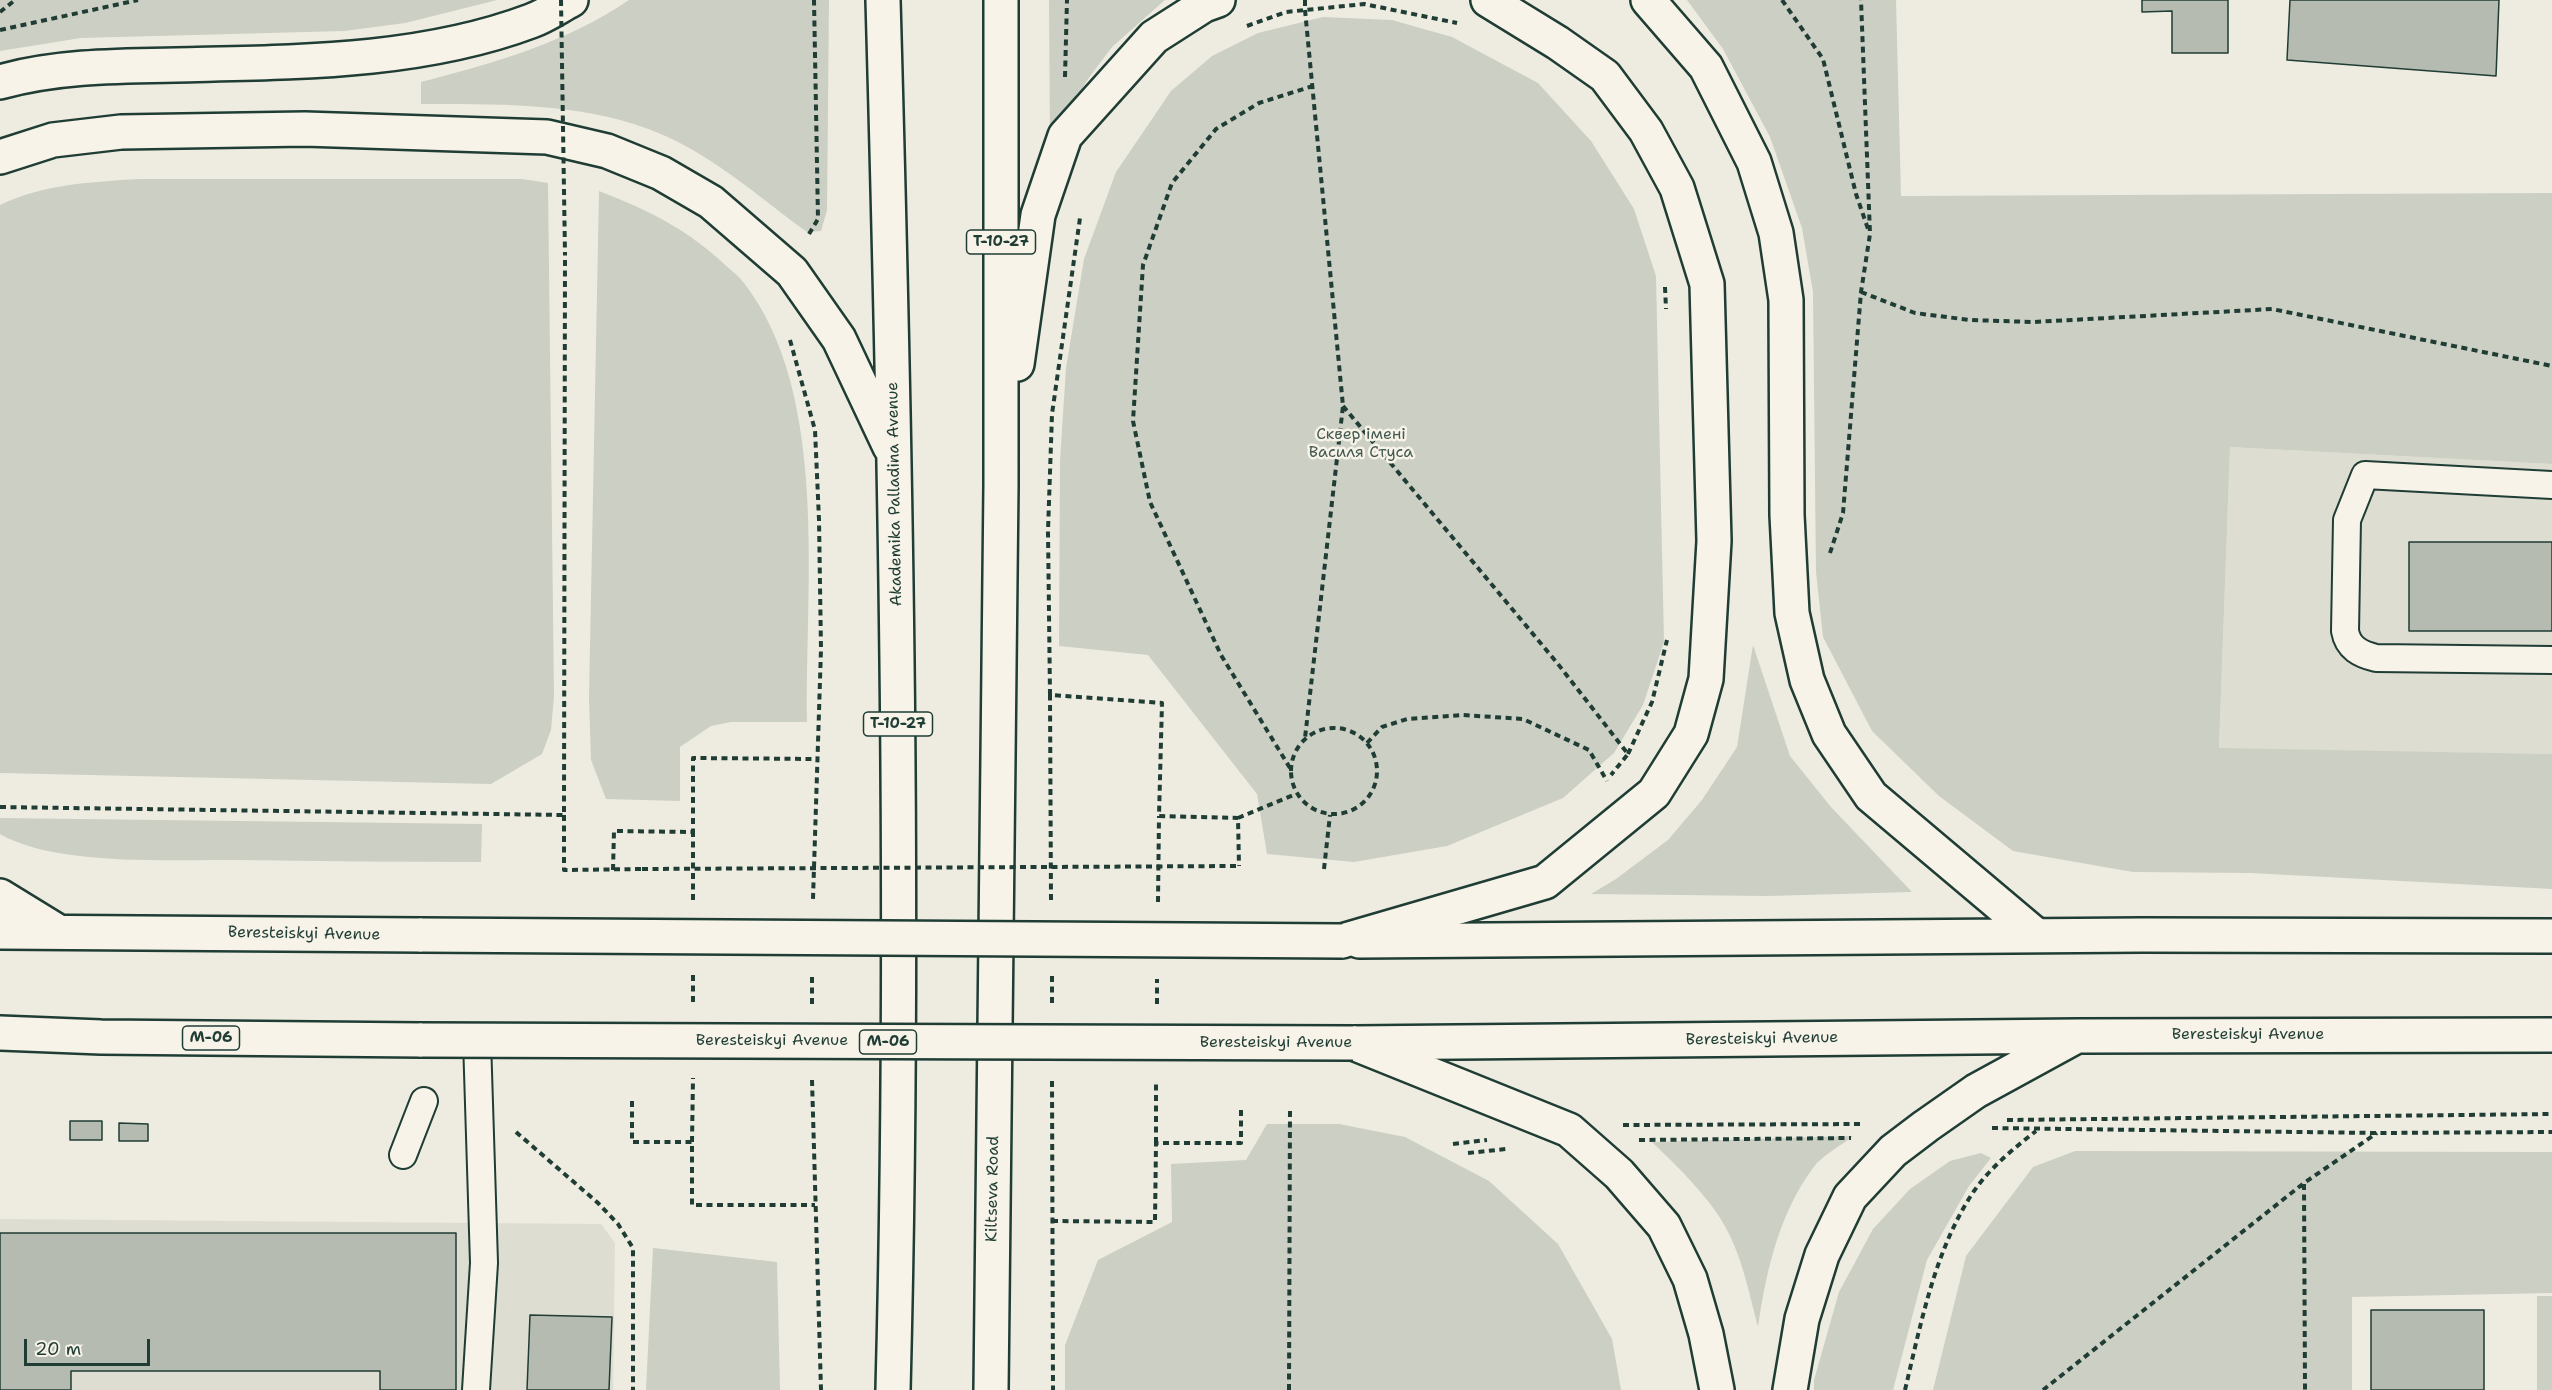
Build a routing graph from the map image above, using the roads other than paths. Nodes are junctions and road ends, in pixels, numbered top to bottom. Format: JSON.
{"nodes":[{"id":1,"x":571,"y":0,"type":"edge"},
{"id":2,"x":883,"y":0,"type":"edge"},
{"id":3,"x":1001,"y":0,"type":"edge"},
{"id":4,"x":1218,"y":0,"type":"edge"},
{"id":5,"x":1488,"y":0,"type":"edge"},
{"id":6,"x":1648,"y":0,"type":"edge"},
{"id":7,"x":0,"y":82,"type":"edge"},
{"id":8,"x":0,"y":157,"type":"edge"},
{"id":9,"x":896,"y":460,"type":"junction"},
{"id":10,"x":1001,"y":485,"type":"junction"},
{"id":11,"x":2552,"y":485,"type":"edge"},
{"id":12,"x":2548,"y":663,"type":"edge"},
{"id":13,"x":0,"y":896,"type":"edge"},
{"id":14,"x":57,"y":931,"type":"junction"},
{"id":15,"x":0,"y":932,"type":"edge"},
{"id":16,"x":2037,"y":936,"type":"junction"},
{"id":17,"x":2552,"y":936,"type":"edge"},
{"id":18,"x":1342,"y":941,"type":"junction"},
{"id":19,"x":0,"y":1033,"type":"edge"},
{"id":20,"x":2552,"y":1035,"type":"edge"},
{"id":21,"x":2078,"y":1036,"type":"junction"},
{"id":22,"x":477,"y":1040,"type":"junction"},
{"id":23,"x":1353,"y":1044,"type":"junction"},
{"id":24,"x":424,"y":1101,"type":"dead end"},
{"id":25,"x":403,"y":1155,"type":"dead end"},
{"id":26,"x":895,"y":1337,"type":"junction"},
{"id":27,"x":476,"y":1390,"type":"edge"},
{"id":28,"x":885,"y":1390,"type":"edge"},
{"id":29,"x":893,"y":1390,"type":"edge"},
{"id":30,"x":991,"y":1390,"type":"edge"},
{"id":31,"x":1717,"y":1390,"type":"edge"},
{"id":32,"x":1790,"y":1390,"type":"edge"}],
"edges":[{"from":1,"to":7,"type":"main road"},
{"from":2,"to":9,"type":"main road","name":"Akademika Palladina Avenue"},
{"from":3,"to":10,"type":"main road","number":"Т-10-27"},
{"from":4,"to":10,"type":"main road"},
{"from":5,"to":18,"type":"main road"},
{"from":6,"to":16,"type":"main road"},
{"from":8,"to":9,"type":"main road"},
{"from":9,"to":26,"type":"main road","name":"Akademika Palladina Avenue","number":"Т-10-27"},
{"from":10,"to":30,"type":"main road","name":"Kiltseva Road","number":"Т-10-27"},
{"from":11,"to":12,"type":"lane"},
{"from":13,"to":14,"type":"main road"},
{"from":14,"to":15,"type":"main road","name":"Beresteiskyi Avenue"},
{"from":14,"to":18,"type":"main road","name":"Beresteiskyi Avenue","bridge":true},
{"from":16,"to":17,"type":"main road","name":"Beresteiskyi Avenue"},
{"from":16,"to":18,"type":"main road","name":"Beresteiskyi Avenue"},
{"from":19,"to":22,"type":"main road","name":"Beresteiskyi Avenue","number":"М-06","bridge":true},
{"from":20,"to":21,"type":"main road","name":"Beresteiskyi Avenue"},
{"from":21,"to":23,"type":"main road","name":"Beresteiskyi Avenue"},
{"from":21,"to":32,"type":"main road"},
{"from":22,"to":23,"type":"main road","name":"Beresteiskyi Avenue","number":"М-06","bridge":true},
{"from":22,"to":27,"type":"lane"},
{"from":23,"to":31,"type":"main road"},
{"from":24,"to":25,"type":"lane"},
{"from":26,"to":28,"type":"main road"},
{"from":26,"to":29,"type":"main road","number":"Т-10-27"}]}
